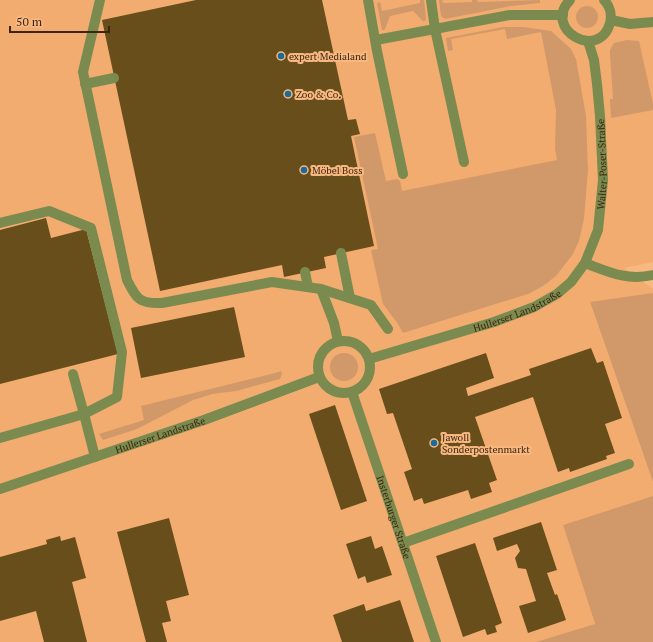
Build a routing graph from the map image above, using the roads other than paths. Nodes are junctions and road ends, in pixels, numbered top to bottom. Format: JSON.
{"nodes":[{"id":1,"x":100,"y":0,"type":"edge"},
{"id":2,"x":368,"y":0,"type":"edge"},
{"id":3,"x":431,"y":0,"type":"edge"},
{"id":4,"x":570,"y":0,"type":"edge"},
{"id":5,"x":604,"y":0,"type":"edge"},
{"id":6,"x":563,"y":15,"type":"junction"},
{"id":7,"x":611,"y":20,"type":"junction"},
{"id":8,"x":653,"y":22,"type":"edge"},
{"id":9,"x":435,"y":29,"type":"junction"},
{"id":10,"x":376,"y":40,"type":"junction"},
{"id":11,"x":588,"y":41,"type":"junction"},
{"id":12,"x":114,"y":78,"type":"dead end"},
{"id":13,"x":85,"y":84,"type":"junction"},
{"id":14,"x":464,"y":162,"type":"dead end"},
{"id":15,"x":403,"y":174,"type":"dead end"},
{"id":16,"x":0,"y":223,"type":"edge"},
{"id":17,"x":341,"y":253,"type":"dead end"},
{"id":18,"x":585,"y":263,"type":"junction"},
{"id":19,"x":305,"y":272,"type":"dead end"},
{"id":20,"x":653,"y":276,"type":"edge"},
{"id":21,"x":308,"y":287,"type":"junction"},
{"id":22,"x":321,"y":289,"type":"junction"},
{"id":23,"x":350,"y":298,"type":"junction"},
{"id":24,"x":388,"y":329,"type":"dead end"},
{"id":25,"x":338,"y":341,"type":"junction"},
{"id":26,"x":369,"y":359,"type":"junction"},
{"id":27,"x":73,"y":374,"type":"dead end"},
{"id":28,"x":319,"y":377,"type":"junction"},
{"id":29,"x":352,"y":392,"type":"junction"},
{"id":30,"x":84,"y":414,"type":"junction"},
{"id":31,"x":0,"y":438,"type":"edge"},
{"id":32,"x":95,"y":457,"type":"junction"},
{"id":33,"x":629,"y":464,"type":"dead end"},
{"id":34,"x":0,"y":489,"type":"edge"},
{"id":35,"x":403,"y":543,"type":"junction"},
{"id":36,"x":436,"y":642,"type":"edge"}],
"edges":[{"from":1,"to":13,"type":"street"},
{"from":2,"to":10,"type":"street"},
{"from":3,"to":9,"type":"street"},
{"from":4,"to":6,"type":"street"},
{"from":5,"to":7,"type":"street"},
{"from":6,"to":9,"type":"street"},
{"from":6,"to":11,"type":"street"},
{"from":7,"to":8,"type":"street"},
{"from":7,"to":11,"type":"street"},
{"from":9,"to":10,"type":"street"},
{"from":9,"to":14,"type":"street"},
{"from":10,"to":15,"type":"street"},
{"from":11,"to":18,"type":"street","name":"Walter-Poser-Straße"},
{"from":12,"to":13,"type":"street"},
{"from":13,"to":21,"type":"street"},
{"from":16,"to":30,"type":"street"},
{"from":17,"to":23,"type":"street"},
{"from":18,"to":20,"type":"street"},
{"from":18,"to":26,"type":"street","name":"Hullerser Landstraße"},
{"from":19,"to":21,"type":"street"},
{"from":21,"to":22,"type":"street"},
{"from":22,"to":23,"type":"street"},
{"from":22,"to":25,"type":"street"},
{"from":23,"to":24,"type":"street"},
{"from":25,"to":26,"type":"street"},
{"from":25,"to":28,"type":"street"},
{"from":26,"to":29,"type":"street"},
{"from":27,"to":30,"type":"street"},
{"from":28,"to":29,"type":"street"},
{"from":28,"to":32,"type":"street","name":"Hullerser Landstraße"},
{"from":29,"to":35,"type":"street","name":"Insterburger Straße"},
{"from":30,"to":31,"type":"street"},
{"from":30,"to":32,"type":"street"},
{"from":32,"to":34,"type":"street","name":"Hullerser Landstraße"},
{"from":33,"to":35,"type":"street"},
{"from":35,"to":36,"type":"street","name":"Insterburger Straße"}]}
